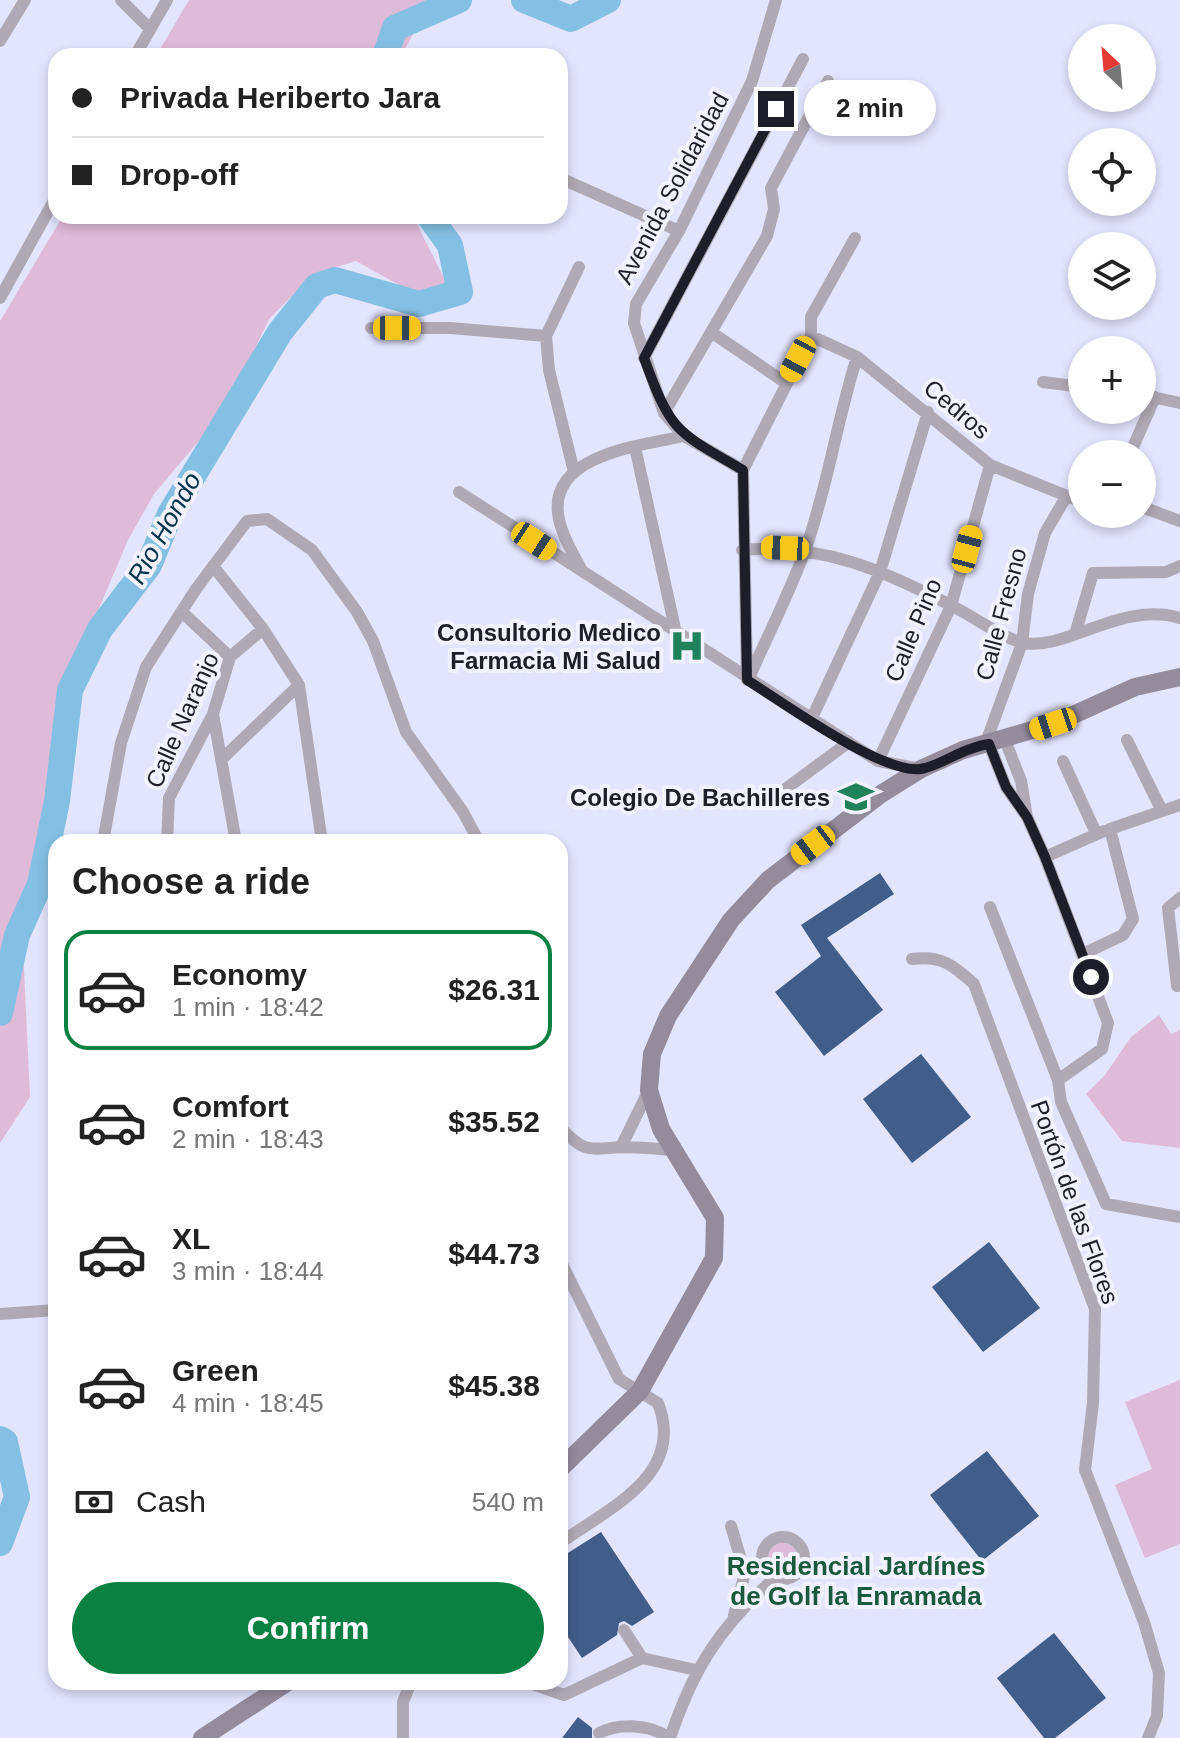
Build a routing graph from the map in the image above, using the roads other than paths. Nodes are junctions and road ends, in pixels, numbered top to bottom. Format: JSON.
{"nodes":[{"id":1,"x":25,"y":0,"type":"edge"},
{"id":2,"x":121,"y":0,"type":"edge"},
{"id":3,"x":167,"y":0,"type":"edge"},
{"id":4,"x":776,"y":0,"type":"edge"},
{"id":5,"x":150,"y":29,"type":"junction"},
{"id":6,"x":0,"y":41,"type":"edge"},
{"id":7,"x":139,"y":48,"type":"edge"},
{"id":8,"x":803,"y":59,"type":"dead end"},
{"id":9,"x":828,"y":81,"type":"dead end"},
{"id":10,"x":568,"y":182,"type":"edge"},
{"id":11,"x":48,"y":211,"type":"edge"},
{"id":12,"x":679,"y":231,"type":"junction"},
{"id":13,"x":855,"y":238,"type":"dead end"},
{"id":14,"x":579,"y":267,"type":"dead end"},
{"id":15,"x":0,"y":298,"type":"edge"},
{"id":16,"x":371,"y":328,"type":"dead end"},
{"id":17,"x":711,"y":332,"type":"junction"},
{"id":18,"x":546,"y":336,"type":"junction"},
{"id":19,"x":811,"y":336,"type":"junction"},
{"id":20,"x":857,"y":357,"type":"junction"},
{"id":21,"x":644,"y":358,"type":"junction"},
{"id":22,"x":1043,"y":382,"type":"dead end"},
{"id":23,"x":786,"y":383,"type":"junction"},
{"id":24,"x":1068,"y":385,"type":"edge"},
{"id":25,"x":1156,"y":398,"type":"edge"},
{"id":26,"x":1180,"y":403,"type":"edge"},
{"id":27,"x":928,"y":412,"type":"junction"},
{"id":28,"x":664,"y":413,"type":"junction"},
{"id":29,"x":684,"y":436,"type":"junction"},
{"id":30,"x":635,"y":447,"type":"junction"},
{"id":31,"x":990,"y":465,"type":"junction"},
{"id":32,"x":743,"y":470,"type":"junction"},
{"id":33,"x":574,"y":472,"type":"junction"},
{"id":34,"x":459,"y":492,"type":"dead end"},
{"id":35,"x":1066,"y":497,"type":"joint"},
{"id":36,"x":1156,"y":513,"type":"edge"},
{"id":37,"x":1178,"y":522,"type":"edge"},
{"id":38,"x":805,"y":548,"type":"junction"},
{"id":39,"x":742,"y":550,"type":"junction"},
{"id":40,"x":213,"y":566,"type":"junction"},
{"id":41,"x":1180,"y":566,"type":"edge"},
{"id":42,"x":880,"y":572,"type":"junction"},
{"id":43,"x":584,"y":573,"type":"junction"},
{"id":44,"x":951,"y":606,"type":"junction"},
{"id":45,"x":182,"y":612,"type":"junction"},
{"id":46,"x":1180,"y":618,"type":"edge"},
{"id":47,"x":263,"y":629,"type":"junction"},
{"id":48,"x":1076,"y":631,"type":"junction"},
{"id":49,"x":676,"y":633,"type":"junction"},
{"id":50,"x":1022,"y":643,"type":"junction"},
{"id":51,"x":230,"y":657,"type":"junction"},
{"id":52,"x":1180,"y":677,"type":"edge"},
{"id":53,"x":747,"y":680,"type":"junction"},
{"id":54,"x":299,"y":685,"type":"junction"},
{"id":55,"x":213,"y":714,"type":"junction"},
{"id":56,"x":811,"y":720,"type":"junction"},
{"id":57,"x":1127,"y":740,"type":"dead end"},
{"id":58,"x":849,"y":742,"type":"junction"},
{"id":59,"x":993,"y":743,"type":"junction"},
{"id":60,"x":223,"y":758,"type":"junction"},
{"id":61,"x":878,"y":761,"type":"junction"},
{"id":62,"x":1063,"y":761,"type":"dead end"},
{"id":63,"x":921,"y":769,"type":"junction"},
{"id":64,"x":784,"y":790,"type":"dead end"},
{"id":65,"x":1180,"y":805,"type":"edge"},
{"id":66,"x":1162,"y":811,"type":"junction"},
{"id":67,"x":1110,"y":829,"type":"junction"},
{"id":68,"x":1096,"y":833,"type":"junction"},
{"id":69,"x":104,"y":834,"type":"edge"},
{"id":70,"x":167,"y":834,"type":"edge"},
{"id":71,"x":235,"y":834,"type":"edge"},
{"id":72,"x":321,"y":834,"type":"edge"},
{"id":73,"x":475,"y":834,"type":"edge"},
{"id":74,"x":1045,"y":857,"type":"junction"},
{"id":75,"x":1180,"y":898,"type":"edge"},
{"id":76,"x":990,"y":907,"type":"dead end"},
{"id":77,"x":1083,"y":954,"type":"junction"},
{"id":78,"x":912,"y":959,"type":"dead end"},
{"id":79,"x":1177,"y":986,"type":"dead end"},
{"id":80,"x":1058,"y":1080,"type":"junction"},
{"id":81,"x":649,"y":1090,"type":"junction"},
{"id":82,"x":568,"y":1136,"type":"edge"},
{"id":83,"x":621,"y":1147,"type":"junction"},
{"id":84,"x":674,"y":1150,"type":"junction"},
{"id":85,"x":1180,"y":1217,"type":"edge"},
{"id":86,"x":568,"y":1276,"type":"edge"},
{"id":87,"x":48,"y":1311,"type":"edge"},
{"id":88,"x":0,"y":1314,"type":"edge"},
{"id":89,"x":640,"y":1391,"type":"junction"},
{"id":90,"x":568,"y":1461,"type":"edge"},
{"id":91,"x":731,"y":1526,"type":"dead end"},
{"id":92,"x":568,"y":1537,"type":"edge"},
{"id":93,"x":775,"y":1578,"type":"dead end"},
{"id":94,"x":734,"y":1615,"type":"junction"},
{"id":95,"x":624,"y":1630,"type":"dead end"},
{"id":96,"x":642,"y":1658,"type":"junction"},
{"id":97,"x":696,"y":1670,"type":"junction"},
{"id":98,"x":276,"y":1690,"type":"edge"},
{"id":99,"x":408,"y":1690,"type":"edge"},
{"id":100,"x":550,"y":1690,"type":"edge"},
{"id":101,"x":599,"y":1733,"type":"dead end"},
{"id":102,"x":642,"y":1734,"type":"edge"},
{"id":103,"x":202,"y":1738,"type":"edge"},
{"id":104,"x":403,"y":1738,"type":"edge"},
{"id":105,"x":670,"y":1738,"type":"edge"},
{"id":106,"x":1148,"y":1738,"type":"edge"}],
"edges":[{"from":1,"to":6,"type":"street"},
{"from":2,"to":5,"type":"street"},
{"from":3,"to":5,"type":"street"},
{"from":4,"to":12,"type":"street","name":"Avenida Solidaridad"},
{"from":5,"to":7,"type":"street"},
{"from":8,"to":21,"type":"street"},
{"from":9,"to":17,"type":"street"},
{"from":10,"to":12,"type":"street"},
{"from":11,"to":15,"type":"street"},
{"from":12,"to":21,"type":"street","name":"Avenida Solidaridad"},
{"from":13,"to":19,"type":"street"},
{"from":14,"to":18,"type":"street"},
{"from":16,"to":18,"type":"street"},
{"from":17,"to":23,"type":"street"},
{"from":17,"to":28,"type":"street"},
{"from":18,"to":33,"type":"street"},
{"from":19,"to":20,"type":"street","name":"Cedros"},
{"from":19,"to":23,"type":"street"},
{"from":20,"to":27,"type":"street","name":"Cedros"},
{"from":20,"to":38,"type":"street"},
{"from":21,"to":28,"type":"street","name":"Avenida Solidaridad"},
{"from":22,"to":24,"type":"street"},
{"from":23,"to":32,"type":"street"},
{"from":25,"to":26,"type":"street"},
{"from":27,"to":31,"type":"street","name":"Cedros"},
{"from":27,"to":42,"type":"street"},
{"from":28,"to":29,"type":"street","name":"Avenida Solidaridad"},
{"from":29,"to":30,"type":"street"},
{"from":29,"to":32,"type":"street","name":"Avenida Solidaridad"},
{"from":30,"to":33,"type":"street"},
{"from":30,"to":49,"type":"street"},
{"from":31,"to":35,"type":"street","name":"Cedros"},
{"from":31,"to":44,"type":"street","name":"Calle Pino"},
{"from":32,"to":39,"type":"street"},
{"from":33,"to":43,"type":"street"},
{"from":34,"to":43,"type":"street"},
{"from":35,"to":50,"type":"street","name":"Calle Fresno"},
{"from":36,"to":37,"type":"street"},
{"from":38,"to":39,"type":"street"},
{"from":38,"to":42,"type":"street"},
{"from":38,"to":53,"type":"street"},
{"from":39,"to":53,"type":"street"},
{"from":40,"to":45,"type":"street"},
{"from":40,"to":47,"type":"street"},
{"from":40,"to":73,"type":"street"},
{"from":41,"to":48,"type":"street"},
{"from":42,"to":44,"type":"street"},
{"from":42,"to":56,"type":"street"},
{"from":43,"to":49,"type":"street"},
{"from":44,"to":50,"type":"street"},
{"from":44,"to":61,"type":"street","name":"Calle Pino"},
{"from":45,"to":51,"type":"street"},
{"from":45,"to":69,"type":"street"},
{"from":46,"to":48,"type":"street"},
{"from":47,"to":51,"type":"street","name":"Calle Naranjo"},
{"from":47,"to":54,"type":"street"},
{"from":48,"to":50,"type":"street"},
{"from":49,"to":53,"type":"street"},
{"from":50,"to":59,"type":"street","name":"Calle Fresno"},
{"from":51,"to":55,"type":"street","name":"Calle Naranjo"},
{"from":52,"to":59,"type":"main road"},
{"from":53,"to":56,"type":"street"},
{"from":54,"to":60,"type":"street"},
{"from":54,"to":72,"type":"street"},
{"from":55,"to":60,"type":"street"},
{"from":55,"to":70,"type":"street","name":"Calle Naranjo"},
{"from":56,"to":58,"type":"street"},
{"from":57,"to":66,"type":"street"},
{"from":58,"to":61,"type":"street"},
{"from":58,"to":64,"type":"street"},
{"from":59,"to":63,"type":"main road"},
{"from":59,"to":74,"type":"street"},
{"from":60,"to":71,"type":"street"},
{"from":61,"to":63,"type":"street"},
{"from":62,"to":68,"type":"street"},
{"from":63,"to":81,"type":"main road"},
{"from":65,"to":66,"type":"street"},
{"from":66,"to":67,"type":"street"},
{"from":67,"to":68,"type":"street"},
{"from":67,"to":77,"type":"street"},
{"from":68,"to":74,"type":"street"},
{"from":74,"to":77,"type":"street"},
{"from":75,"to":79,"type":"street"},
{"from":76,"to":80,"type":"street"},
{"from":77,"to":80,"type":"street"},
{"from":78,"to":106,"type":"street","name":"Portón de las Flores"},
{"from":80,"to":85,"type":"street"},
{"from":81,"to":83,"type":"street"},
{"from":81,"to":84,"type":"main road"},
{"from":82,"to":83,"type":"street"},
{"from":83,"to":84,"type":"street"},
{"from":84,"to":89,"type":"main road"},
{"from":86,"to":89,"type":"street"},
{"from":87,"to":88,"type":"street"},
{"from":89,"to":90,"type":"main road"},
{"from":89,"to":92,"type":"street"},
{"from":91,"to":94,"type":"street"},
{"from":93,"to":94,"type":"street"},
{"from":94,"to":97,"type":"street"},
{"from":95,"to":96,"type":"street"},
{"from":96,"to":97,"type":"street"},
{"from":96,"to":100,"type":"street"},
{"from":97,"to":105,"type":"street"},
{"from":98,"to":103,"type":"main road"},
{"from":99,"to":104,"type":"street"},
{"from":101,"to":102,"type":"street"},
{"from":102,"to":105,"type":"street"}]}
